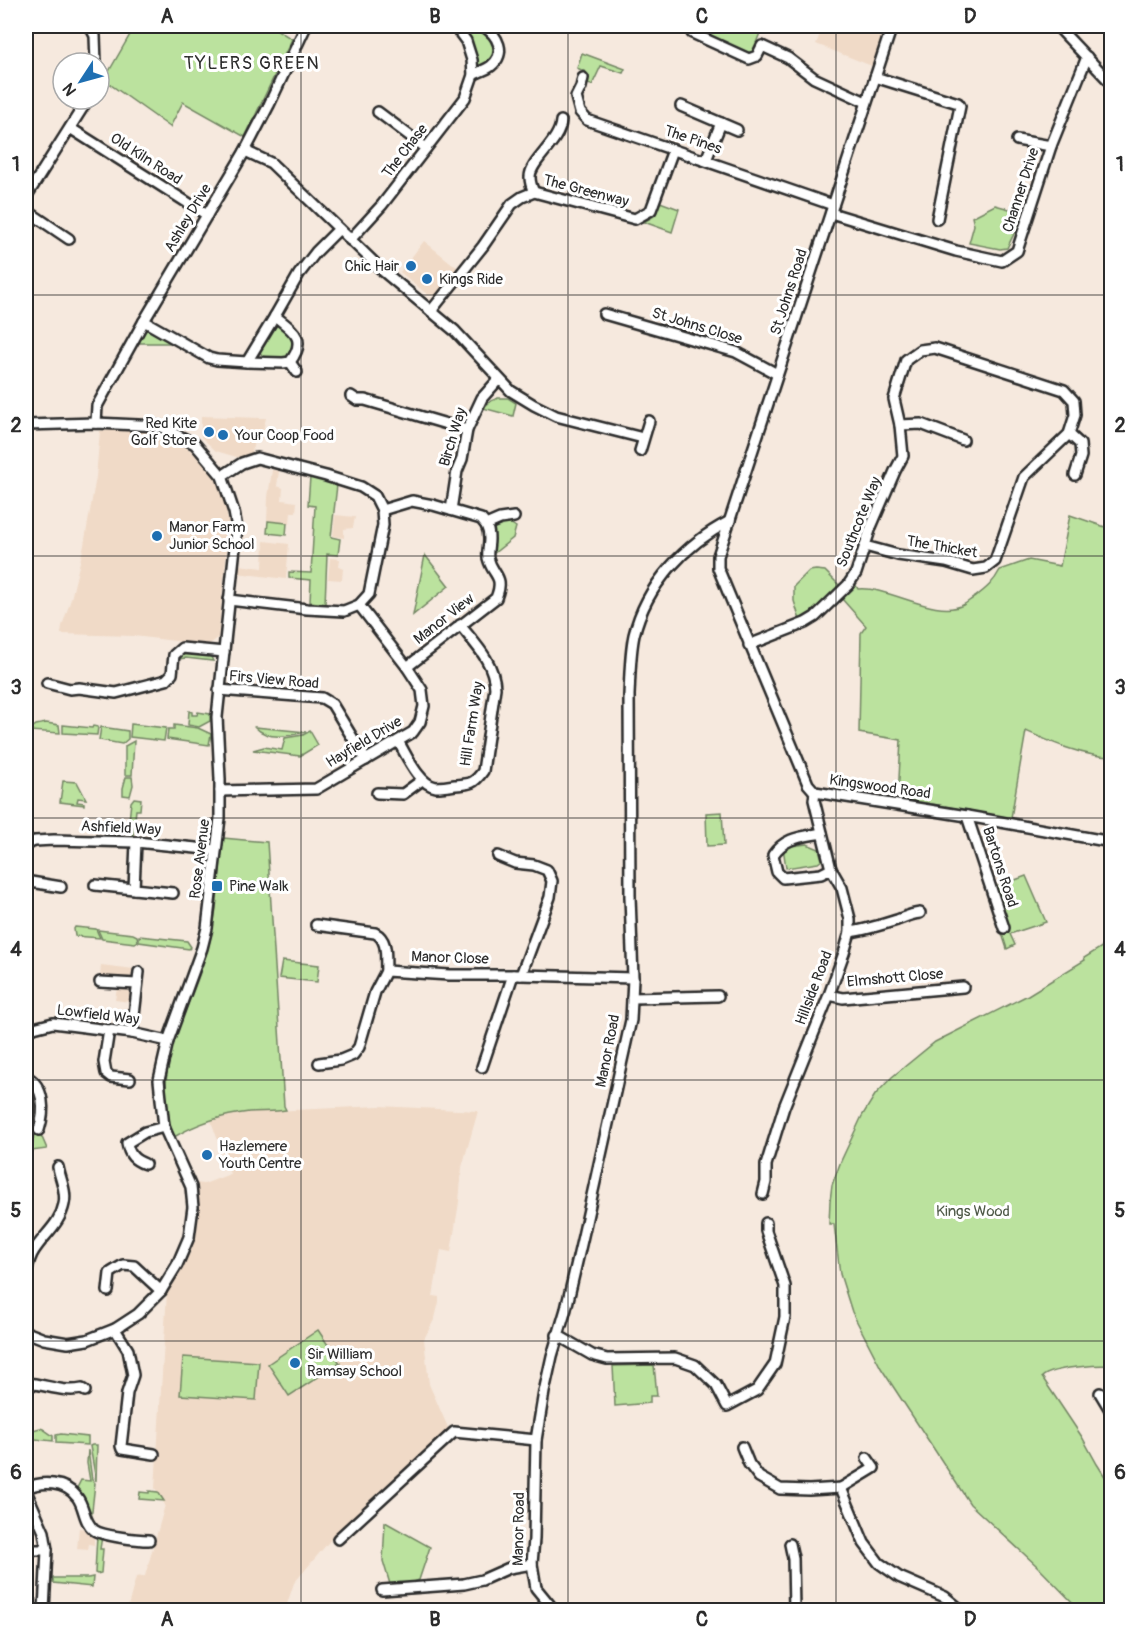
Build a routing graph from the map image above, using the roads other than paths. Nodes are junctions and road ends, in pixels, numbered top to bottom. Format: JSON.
{"nodes":[{"id":1,"x":90,"y":26,"type":"edge"},
{"id":2,"x":306,"y":26,"type":"edge"},
{"id":3,"x":483,"y":26,"type":"edge"},
{"id":4,"x":688,"y":26,"type":"edge"},
{"id":5,"x":891,"y":26,"type":"edge"},
{"id":6,"x":1057,"y":26,"type":"edge"},
{"id":7,"x":458,"y":27,"type":"edge"},
{"id":8,"x":96,"y":51,"type":"edge"},
{"id":9,"x":1087,"y":57,"type":"junction"},
{"id":10,"x":473,"y":75,"type":"junction"},
{"id":11,"x":875,"y":77,"type":"junction"},
{"id":12,"x":583,"y":78,"type":"dead end"},
{"id":13,"x":1112,"y":84,"type":"edge"},
{"id":14,"x":866,"y":102,"type":"junction"},
{"id":15,"x":681,"y":106,"type":"dead end"},
{"id":16,"x":81,"y":111,"type":"edge"},
{"id":17,"x":378,"y":112,"type":"dead end"},
{"id":18,"x":561,"y":122,"type":"dead end"},
{"id":19,"x":721,"y":123,"type":"junction"},
{"id":20,"x":70,"y":128,"type":"junction"},
{"id":21,"x":737,"y":130,"type":"dead end"},
{"id":22,"x":1017,"y":140,"type":"dead end"},
{"id":23,"x":1051,"y":146,"type":"junction"},
{"id":24,"x":426,"y":148,"type":"junction"},
{"id":25,"x":673,"y":150,"type":"junction"},
{"id":26,"x":245,"y":151,"type":"junction"},
{"id":27,"x":706,"y":160,"type":"junction"},
{"id":28,"x":534,"y":192,"type":"junction"},
{"id":29,"x":26,"y":197,"type":"edge"},
{"id":30,"x":832,"y":209,"type":"junction"},
{"id":31,"x":26,"y":210,"type":"edge"},
{"id":32,"x":207,"y":215,"type":"junction"},
{"id":33,"x":937,"y":219,"type":"dead end"},
{"id":34,"x":339,"y":229,"type":"junction"},
{"id":35,"x":69,"y":239,"type":"dead end"},
{"id":36,"x":350,"y":240,"type":"junction"},
{"id":37,"x":431,"y":310,"type":"junction"},
{"id":38,"x":604,"y":314,"type":"dead end"},
{"id":39,"x":275,"y":316,"type":"junction"},
{"id":40,"x":144,"y":321,"type":"junction"},
{"id":41,"x":247,"y":362,"type":"junction"},
{"id":42,"x":290,"y":362,"type":"junction"},
{"id":43,"x":297,"y":372,"type":"dead end"},
{"id":44,"x":777,"y":374,"type":"junction"},
{"id":45,"x":499,"y":379,"type":"junction"},
{"id":46,"x":351,"y":396,"type":"dead end"},
{"id":47,"x":649,"y":421,"type":"dead end"},
{"id":48,"x":96,"y":423,"type":"junction"},
{"id":49,"x":26,"y":425,"type":"edge"},
{"id":50,"x":900,"y":425,"type":"junction"},
{"id":51,"x":467,"y":430,"type":"junction"},
{"id":52,"x":1069,"y":434,"type":"junction"},
{"id":53,"x":643,"y":438,"type":"junction"},
{"id":54,"x":963,"y":440,"type":"dead end"},
{"id":55,"x":640,"y":451,"type":"dead end"},
{"id":56,"x":1075,"y":475,"type":"dead end"},
{"id":57,"x":222,"y":476,"type":"junction"},
{"id":58,"x":382,"y":510,"type":"junction"},
{"id":59,"x":452,"y":510,"type":"junction"},
{"id":60,"x":514,"y":517,"type":"dead end"},
{"id":61,"x":730,"y":521,"type":"junction"},
{"id":62,"x":486,"y":525,"type":"junction"},
{"id":63,"x":865,"y":546,"type":"junction"},
{"id":64,"x":718,"y":568,"type":"joint"},
{"id":65,"x":229,"y":600,"type":"junction"},
{"id":66,"x":359,"y":605,"type":"junction"},
{"id":67,"x":460,"y":625,"type":"junction"},
{"id":68,"x":749,"y":645,"type":"junction"},
{"id":69,"x":224,"y":652,"type":"junction"},
{"id":70,"x":407,"y":667,"type":"junction"},
{"id":71,"x":47,"y":683,"type":"dead end"},
{"id":72,"x":219,"y":690,"type":"junction"},
{"id":73,"x":398,"y":741,"type":"junction"},
{"id":74,"x":366,"y":760,"type":"junction"},
{"id":75,"x":422,"y":780,"type":"junction"},
{"id":76,"x":220,"y":791,"type":"junction"},
{"id":77,"x":815,"y":792,"type":"junction"},
{"id":78,"x":377,"y":793,"type":"dead end"},
{"id":79,"x":967,"y":816,"type":"junction"},
{"id":80,"x":822,"y":832,"type":"junction"},
{"id":81,"x":1112,"y":840,"type":"edge"},
{"id":82,"x":136,"y":842,"type":"junction"},
{"id":83,"x":26,"y":844,"type":"edge"},
{"id":84,"x":216,"y":850,"type":"junction"},
{"id":85,"x":498,"y":856,"type":"dead end"},
{"id":86,"x":831,"y":869,"type":"junction"},
{"id":87,"x":95,"y":885,"type":"dead end"},
{"id":88,"x":61,"y":887,"type":"dead end"},
{"id":89,"x":134,"y":889,"type":"junction"},
{"id":90,"x":173,"y":893,"type":"dead end"},
{"id":91,"x":26,"y":912,"type":"edge"},
{"id":92,"x":920,"y":913,"type":"dead end"},
{"id":93,"x":316,"y":925,"type":"dead end"},
{"id":94,"x":1004,"y":928,"type":"dead end"},
{"id":95,"x":850,"y":932,"type":"junction"},
{"id":96,"x":386,"y":971,"type":"junction"},
{"id":97,"x":139,"y":972,"type":"dead end"},
{"id":98,"x":517,"y":975,"type":"junction"},
{"id":99,"x":633,"y":978,"type":"junction"},
{"id":100,"x":99,"y":982,"type":"dead end"},
{"id":101,"x":137,"y":984,"type":"junction"},
{"id":102,"x":963,"y":987,"type":"dead end"},
{"id":103,"x":829,"y":995,"type":"junction"},
{"id":104,"x":718,"y":996,"type":"dead end"},
{"id":105,"x":632,"y":998,"type":"junction"},
{"id":106,"x":26,"y":1030,"type":"edge"},
{"id":107,"x":109,"y":1030,"type":"junction"},
{"id":108,"x":132,"y":1033,"type":"junction"},
{"id":109,"x":168,"y":1041,"type":"junction"},
{"id":110,"x":319,"y":1063,"type":"dead end"},
{"id":111,"x":482,"y":1067,"type":"dead end"},
{"id":112,"x":26,"y":1076,"type":"edge"},
{"id":113,"x":130,"y":1079,"type":"dead end"},
{"id":114,"x":164,"y":1127,"type":"junction"},
{"id":115,"x":39,"y":1130,"type":"dead end"},
{"id":116,"x":145,"y":1164,"type":"dead end"},
{"id":117,"x":58,"y":1167,"type":"dead end"},
{"id":118,"x":763,"y":1194,"type":"dead end"},
{"id":119,"x":766,"y":1223,"type":"dead end"},
{"id":120,"x":26,"y":1276,"type":"edge"},
{"id":121,"x":26,"y":1286,"type":"edge"},
{"id":122,"x":108,"y":1291,"type":"dead end"},
{"id":123,"x":161,"y":1291,"type":"junction"},
{"id":124,"x":116,"y":1329,"type":"junction"},
{"id":125,"x":26,"y":1332,"type":"edge"},
{"id":126,"x":558,"y":1335,"type":"junction"},
{"id":127,"x":26,"y":1383,"type":"edge"},
{"id":128,"x":85,"y":1391,"type":"dead end"},
{"id":129,"x":1100,"y":1393,"type":"dead end"},
{"id":130,"x":1112,"y":1413,"type":"edge"},
{"id":131,"x":536,"y":1440,"type":"junction"},
{"id":132,"x":742,"y":1447,"type":"dead end"},
{"id":133,"x":154,"y":1454,"type":"dead end"},
{"id":134,"x":867,"y":1458,"type":"dead end"},
{"id":135,"x":841,"y":1488,"type":"junction"},
{"id":136,"x":26,"y":1490,"type":"edge"},
{"id":137,"x":338,"y":1539,"type":"dead end"},
{"id":138,"x":149,"y":1540,"type":"dead end"},
{"id":139,"x":790,"y":1544,"type":"dead end"},
{"id":140,"x":26,"y":1550,"type":"edge"},
{"id":141,"x":47,"y":1550,"type":"junction"},
{"id":142,"x":532,"y":1564,"type":"junction"},
{"id":143,"x":382,"y":1590,"type":"dead end"},
{"id":144,"x":44,"y":1611,"type":"edge"},
{"id":145,"x":554,"y":1611,"type":"edge"},
{"id":146,"x":794,"y":1611,"type":"edge"},
{"id":147,"x":961,"y":1611,"type":"edge"}],
"edges":[{"from":1,"to":8,"type":"street"},
{"from":2,"to":26,"type":"street","name":"Ashley Drive"},
{"from":3,"to":10,"type":"street"},
{"from":4,"to":14,"type":"street"},
{"from":5,"to":11,"type":"street","name":"St Johns Road"},
{"from":6,"to":9,"type":"street"},
{"from":7,"to":10,"type":"street"},
{"from":9,"to":13,"type":"street"},
{"from":9,"to":23,"type":"street","name":"Channer Drive"},
{"from":10,"to":24,"type":"street","name":"The Chase"},
{"from":11,"to":14,"type":"street","name":"St Johns Road"},
{"from":11,"to":33,"type":"street"},
{"from":12,"to":25,"type":"street","name":"The Pines"},
{"from":14,"to":30,"type":"street","name":"St Johns Road"},
{"from":15,"to":19,"type":"street"},
{"from":16,"to":20,"type":"street"},
{"from":17,"to":24,"type":"street"},
{"from":18,"to":28,"type":"street"},
{"from":19,"to":21,"type":"street"},
{"from":19,"to":27,"type":"street"},
{"from":20,"to":29,"type":"street"},
{"from":20,"to":32,"type":"street","name":"Old Kiln Road"},
{"from":22,"to":23,"type":"street"},
{"from":23,"to":30,"type":"street","name":"Channer Drive"},
{"from":24,"to":36,"type":"street","name":"The Chase"},
{"from":25,"to":27,"type":"street","name":"The Pines"},
{"from":25,"to":28,"type":"street","name":"The Greenway"},
{"from":26,"to":32,"type":"street","name":"Ashley Drive"},
{"from":26,"to":34,"type":"street"},
{"from":27,"to":30,"type":"street","name":"The Pines"},
{"from":28,"to":37,"type":"street","name":"The Greenway"},
{"from":30,"to":44,"type":"street","name":"St Johns Road"},
{"from":31,"to":35,"type":"street"},
{"from":32,"to":40,"type":"street","name":"Ashley Drive"},
{"from":34,"to":36,"type":"street"},
{"from":34,"to":39,"type":"street"},
{"from":36,"to":37,"type":"street"},
{"from":37,"to":45,"type":"street"},
{"from":38,"to":44,"type":"street","name":"St Johns Close"},
{"from":39,"to":41,"type":"street"},
{"from":39,"to":42,"type":"street"},
{"from":40,"to":41,"type":"street"},
{"from":40,"to":48,"type":"street","name":"Ashley Drive"},
{"from":41,"to":42,"type":"street"},
{"from":42,"to":43,"type":"street"},
{"from":44,"to":61,"type":"street","name":"St Johns Road"},
{"from":45,"to":51,"type":"street","name":"Birch Way"},
{"from":45,"to":53,"type":"street"},
{"from":46,"to":51,"type":"street"},
{"from":47,"to":53,"type":"street"},
{"from":48,"to":49,"type":"street","name":"Rose Avenue"},
{"from":48,"to":57,"type":"street","name":"Rose Avenue"},
{"from":50,"to":52,"type":"street","name":"Southcote Way"},
{"from":50,"to":54,"type":"street"},
{"from":50,"to":63,"type":"street","name":"Southcote Way"},
{"from":51,"to":59,"type":"street","name":"Birch Way"},
{"from":52,"to":56,"type":"street"},
{"from":52,"to":63,"type":"street","name":"The Thicket"},
{"from":53,"to":55,"type":"street"},
{"from":57,"to":58,"type":"street"},
{"from":57,"to":65,"type":"street","name":"Rose Avenue"},
{"from":58,"to":59,"type":"street"},
{"from":58,"to":66,"type":"street"},
{"from":59,"to":62,"type":"street"},
{"from":60,"to":62,"type":"street"},
{"from":61,"to":64,"type":"street","name":"St Johns Road"},
{"from":61,"to":99,"type":"street","name":"Manor Road"},
{"from":62,"to":67,"type":"street","name":"Manor View"},
{"from":63,"to":68,"type":"street","name":"Southcote Way"},
{"from":64,"to":68,"type":"street","name":"Kingswood Road"},
{"from":65,"to":66,"type":"street"},
{"from":65,"to":69,"type":"street","name":"Rose Avenue"},
{"from":66,"to":70,"type":"street","name":"Hayfield Drive"},
{"from":67,"to":70,"type":"street","name":"Manor View"},
{"from":67,"to":75,"type":"street","name":"Hill Farm Way"},
{"from":68,"to":77,"type":"street","name":"Kingswood Road"},
{"from":69,"to":71,"type":"street"},
{"from":69,"to":72,"type":"street","name":"Rose Avenue"},
{"from":70,"to":73,"type":"street","name":"Hayfield Drive"},
{"from":72,"to":74,"type":"street","name":"Firs View Road"},
{"from":72,"to":76,"type":"street","name":"Rose Avenue"},
{"from":73,"to":74,"type":"street","name":"Hayfield Drive"},
{"from":73,"to":75,"type":"street"},
{"from":74,"to":76,"type":"street","name":"Hayfield Drive"},
{"from":75,"to":78,"type":"street"},
{"from":76,"to":84,"type":"street","name":"Rose Avenue"},
{"from":77,"to":79,"type":"street","name":"Kingswood Road"},
{"from":77,"to":80,"type":"street","name":"Hillside Road"},
{"from":79,"to":81,"type":"street","name":"Kingswood Road"},
{"from":79,"to":94,"type":"street","name":"Bartons Road"},
{"from":80,"to":86,"type":"street","name":"Hillside Road"},
{"from":80,"to":86,"type":"street"},
{"from":82,"to":83,"type":"street","name":"Ashfield Way"},
{"from":82,"to":84,"type":"street","name":"Ashfield Way"},
{"from":82,"to":89,"type":"street"},
{"from":84,"to":109,"type":"street","name":"Rose Avenue"},
{"from":85,"to":98,"type":"street"},
{"from":86,"to":95,"type":"street","name":"Hillside Road"},
{"from":87,"to":89,"type":"street"},
{"from":88,"to":91,"type":"street"},
{"from":89,"to":90,"type":"street"},
{"from":92,"to":95,"type":"street"},
{"from":93,"to":96,"type":"street"},
{"from":95,"to":103,"type":"street","name":"Hillside Road"},
{"from":96,"to":98,"type":"street","name":"Manor Close"},
{"from":96,"to":110,"type":"street"},
{"from":97,"to":101,"type":"street"},
{"from":98,"to":99,"type":"street","name":"Manor Close"},
{"from":98,"to":111,"type":"street"},
{"from":99,"to":105,"type":"street","name":"Manor Road"},
{"from":100,"to":101,"type":"street"},
{"from":101,"to":108,"type":"street"},
{"from":102,"to":103,"type":"street","name":"Elmshott Close"},
{"from":103,"to":118,"type":"street","name":"Hillside Road"},
{"from":104,"to":105,"type":"street"},
{"from":105,"to":126,"type":"street","name":"Manor Road"},
{"from":106,"to":107,"type":"street","name":"Lowfield Way"},
{"from":107,"to":108,"type":"street","name":"Lowfield Way"},
{"from":107,"to":113,"type":"street"},
{"from":108,"to":109,"type":"street","name":"Lowfield Way"},
{"from":109,"to":114,"type":"street","name":"Rose Avenue"},
{"from":112,"to":115,"type":"street"},
{"from":114,"to":116,"type":"street"},
{"from":114,"to":123,"type":"street","name":"Rose Avenue"},
{"from":117,"to":120,"type":"street"},
{"from":119,"to":126,"type":"street"},
{"from":120,"to":121,"type":"street"},
{"from":122,"to":123,"type":"street"},
{"from":123,"to":124,"type":"street","name":"Rose Avenue"},
{"from":124,"to":125,"type":"street","name":"Rose Avenue"},
{"from":124,"to":133,"type":"street"},
{"from":126,"to":131,"type":"street","name":"Manor Road"},
{"from":127,"to":128,"type":"street"},
{"from":129,"to":130,"type":"street"},
{"from":131,"to":137,"type":"street"},
{"from":131,"to":142,"type":"street","name":"Manor Road"},
{"from":132,"to":135,"type":"street"},
{"from":134,"to":135,"type":"street"},
{"from":135,"to":147,"type":"street"},
{"from":136,"to":138,"type":"street"},
{"from":136,"to":141,"type":"street"},
{"from":139,"to":146,"type":"street"},
{"from":140,"to":141,"type":"street"},
{"from":141,"to":144,"type":"street"},
{"from":142,"to":143,"type":"street"},
{"from":142,"to":145,"type":"street","name":"Manor Road"}]}
